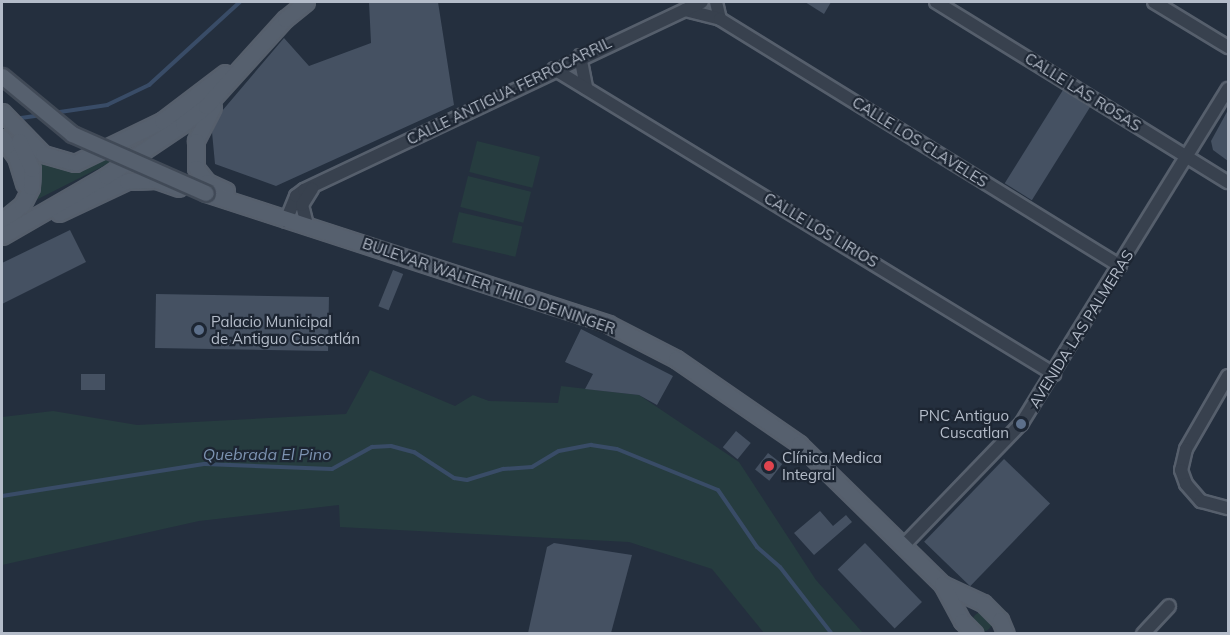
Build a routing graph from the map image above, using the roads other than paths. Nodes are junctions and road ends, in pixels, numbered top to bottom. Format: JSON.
{"nodes":[{"id":1,"x":306,"y":2,"type":"edge"},
{"id":2,"x":702,"y":2,"type":"edge"},
{"id":3,"x":716,"y":2,"type":"edge"},
{"id":4,"x":936,"y":2,"type":"edge"},
{"id":5,"x":1154,"y":2,"type":"edge"},
{"id":6,"x":685,"y":10,"type":"junction"},
{"id":7,"x":285,"y":19,"type":"junction"},
{"id":8,"x":720,"y":19,"type":"junction"},
{"id":9,"x":265,"y":41,"type":"junction"},
{"id":10,"x":1228,"y":47,"type":"edge"},
{"id":11,"x":580,"y":56,"type":"junction"},
{"id":12,"x":554,"y":69,"type":"junction"},
{"id":13,"x":2,"y":76,"type":"edge"},
{"id":14,"x":586,"y":88,"type":"junction"},
{"id":15,"x":1228,"y":89,"type":"edge"},
{"id":16,"x":2,"y":112,"type":"edge"},
{"id":17,"x":5,"y":131,"type":"edge"},
{"id":18,"x":1188,"y":157,"type":"junction"},
{"id":19,"x":1228,"y":182,"type":"edge"},
{"id":20,"x":317,"y":184,"type":"junction"},
{"id":21,"x":287,"y":217,"type":"junction"},
{"id":22,"x":262,"y":220,"type":"junction"},
{"id":23,"x":2,"y":221,"type":"edge"},
{"id":24,"x":306,"y":221,"type":"junction"},
{"id":25,"x":320,"y":230,"type":"junction"},
{"id":26,"x":2,"y":238,"type":"edge"},
{"id":27,"x":346,"y":238,"type":"junction"},
{"id":28,"x":1120,"y":266,"type":"junction"},
{"id":29,"x":1054,"y":374,"type":"junction"},
{"id":30,"x":1228,"y":376,"type":"edge"},
{"id":31,"x":1228,"y":508,"type":"edge"},
{"id":32,"x":903,"y":546,"type":"junction"},
{"id":33,"x":942,"y":584,"type":"junction"},
{"id":34,"x":983,"y":603,"type":"junction"},
{"id":35,"x":1169,"y":606,"type":"dead end"},
{"id":36,"x":962,"y":621,"type":"junction"},
{"id":37,"x":1001,"y":629,"type":"edge"},
{"id":38,"x":975,"y":633,"type":"edge"},
{"id":39,"x":1143,"y":633,"type":"edge"}],
"edges":[{"from":1,"to":7,"type":"main road"},
{"from":2,"to":6,"type":"street","name":"CALLE ANTIGUA FERROCARRIL"},
{"from":3,"to":8,"type":"street"},
{"from":4,"to":18,"type":"street","name":"CALLE LAS ROSAS"},
{"from":5,"to":10,"type":"street"},
{"from":6,"to":8,"type":"street","name":"CALLE LOS CLAVELES"},
{"from":6,"to":11,"type":"street","name":"CALLE ANTIGUA FERROCARRIL"},
{"from":7,"to":9,"type":"main road"},
{"from":7,"to":17,"type":"main road"},
{"from":8,"to":28,"type":"street","name":"CALLE LOS CLAVELES"},
{"from":9,"to":21,"type":"main road"},
{"from":9,"to":26,"type":"main road"},
{"from":11,"to":12,"type":"street","name":"CALLE ANTIGUA FERROCARRIL"},
{"from":11,"to":14,"type":"street"},
{"from":12,"to":14,"type":"street","name":"CALLE LOS LIRIOS"},
{"from":12,"to":20,"type":"street","name":"CALLE ANTIGUA FERROCARRIL"},
{"from":13,"to":21,"type":"main road","name":"BULEVAR WALTER THILO DEININGER","bridge":true},
{"from":14,"to":29,"type":"street","name":"CALLE LOS LIRIOS"},
{"from":15,"to":18,"type":"street","name":"AVENIDA LAS PALMERAS"},
{"from":16,"to":17,"type":"main road"},
{"from":17,"to":23,"type":"main road"},
{"from":18,"to":19,"type":"street","name":"CALLE LAS ROSAS"},
{"from":18,"to":28,"type":"street","name":"AVENIDA LAS PALMERAS"},
{"from":20,"to":21,"type":"street","name":"CALLE ANTIGUA FERROCARRIL"},
{"from":20,"to":24,"type":"street"},
{"from":21,"to":24,"type":"main road"},
{"from":21,"to":25,"type":"main road","name":"BULEVAR WALTER THILO DEININGER"},
{"from":22,"to":25,"type":"main road"},
{"from":22,"to":26,"type":"main road"},
{"from":22,"to":27,"type":"main road"},
{"from":24,"to":25,"type":"main road"},
{"from":25,"to":27,"type":"main road","name":"BULEVAR WALTER THILO DEININGER"},
{"from":27,"to":32,"type":"main road","name":"BULEVAR WALTER THILO DEININGER"},
{"from":28,"to":29,"type":"street","name":"AVENIDA LAS PALMERAS"},
{"from":29,"to":32,"type":"street","name":"AVENIDA LAS PALMERAS"},
{"from":30,"to":31,"type":"street"},
{"from":32,"to":33,"type":"main road","name":"BULEVAR WALTER THILO DEININGER"},
{"from":33,"to":34,"type":"main road","name":"BULEVAR WALTER THILO DEININGER"},
{"from":33,"to":36,"type":"main road","name":"BULEVAR WALTER THILO DEININGER"},
{"from":34,"to":36,"type":"main road"},
{"from":34,"to":37,"type":"main road","name":"BULEVAR WALTER THILO DEININGER"},
{"from":35,"to":39,"type":"street"},
{"from":36,"to":38,"type":"main road","name":"BULEVAR WALTER THILO DEININGER"}]}
